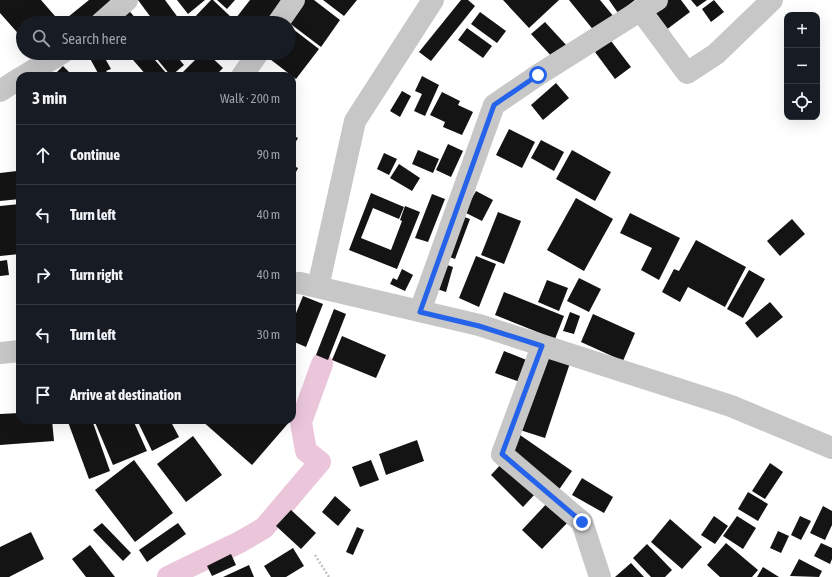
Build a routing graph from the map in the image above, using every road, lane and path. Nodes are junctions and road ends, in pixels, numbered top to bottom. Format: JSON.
{"nodes":[{"id":1,"x":127,"y":0,"type":"edge"},
{"id":2,"x":294,"y":0,"type":"edge"},
{"id":3,"x":433,"y":0,"type":"edge"},
{"id":4,"x":772,"y":0,"type":"edge"},
{"id":5,"x":649,"y":5,"type":"edge"},
{"id":6,"x":109,"y":16,"type":"edge"},
{"id":7,"x":283,"y":16,"type":"edge"},
{"id":8,"x":50,"y":60,"type":"edge"},
{"id":9,"x":253,"y":60,"type":"edge"},
{"id":10,"x":31,"y":72,"type":"edge"},
{"id":11,"x":245,"y":72,"type":"edge"},
{"id":12,"x":16,"y":80,"type":"edge"},
{"id":13,"x":0,"y":90,"type":"edge"},
{"id":14,"x":296,"y":284,"type":"edge"},
{"id":15,"x":318,"y":287,"type":"junction"},
{"id":16,"x":420,"y":312,"type":"junction"},
{"id":17,"x":542,"y":346,"type":"junction"},
{"id":18,"x":16,"y":351,"type":"edge"},
{"id":19,"x":0,"y":353,"type":"edge"},
{"id":20,"x":832,"y":448,"type":"edge"},
{"id":21,"x":315,"y":555,"type":"dead end"},
{"id":22,"x":329,"y":577,"type":"edge"},
{"id":23,"x":600,"y":577,"type":"edge"}],
"edges":[{"from":1,"to":6,"type":"street"},
{"from":2,"to":7,"type":"street"},
{"from":3,"to":15,"type":"street"},
{"from":4,"to":5,"type":"street"},
{"from":5,"to":16,"type":"street"},
{"from":8,"to":10,"type":"street"},
{"from":9,"to":11,"type":"street"},
{"from":12,"to":13,"type":"street"},
{"from":14,"to":15,"type":"street"},
{"from":15,"to":16,"type":"street"},
{"from":16,"to":17,"type":"street"},
{"from":17,"to":20,"type":"street"},
{"from":17,"to":23,"type":"street"},
{"from":18,"to":19,"type":"street"},
{"from":21,"to":22,"type":"path"}]}
